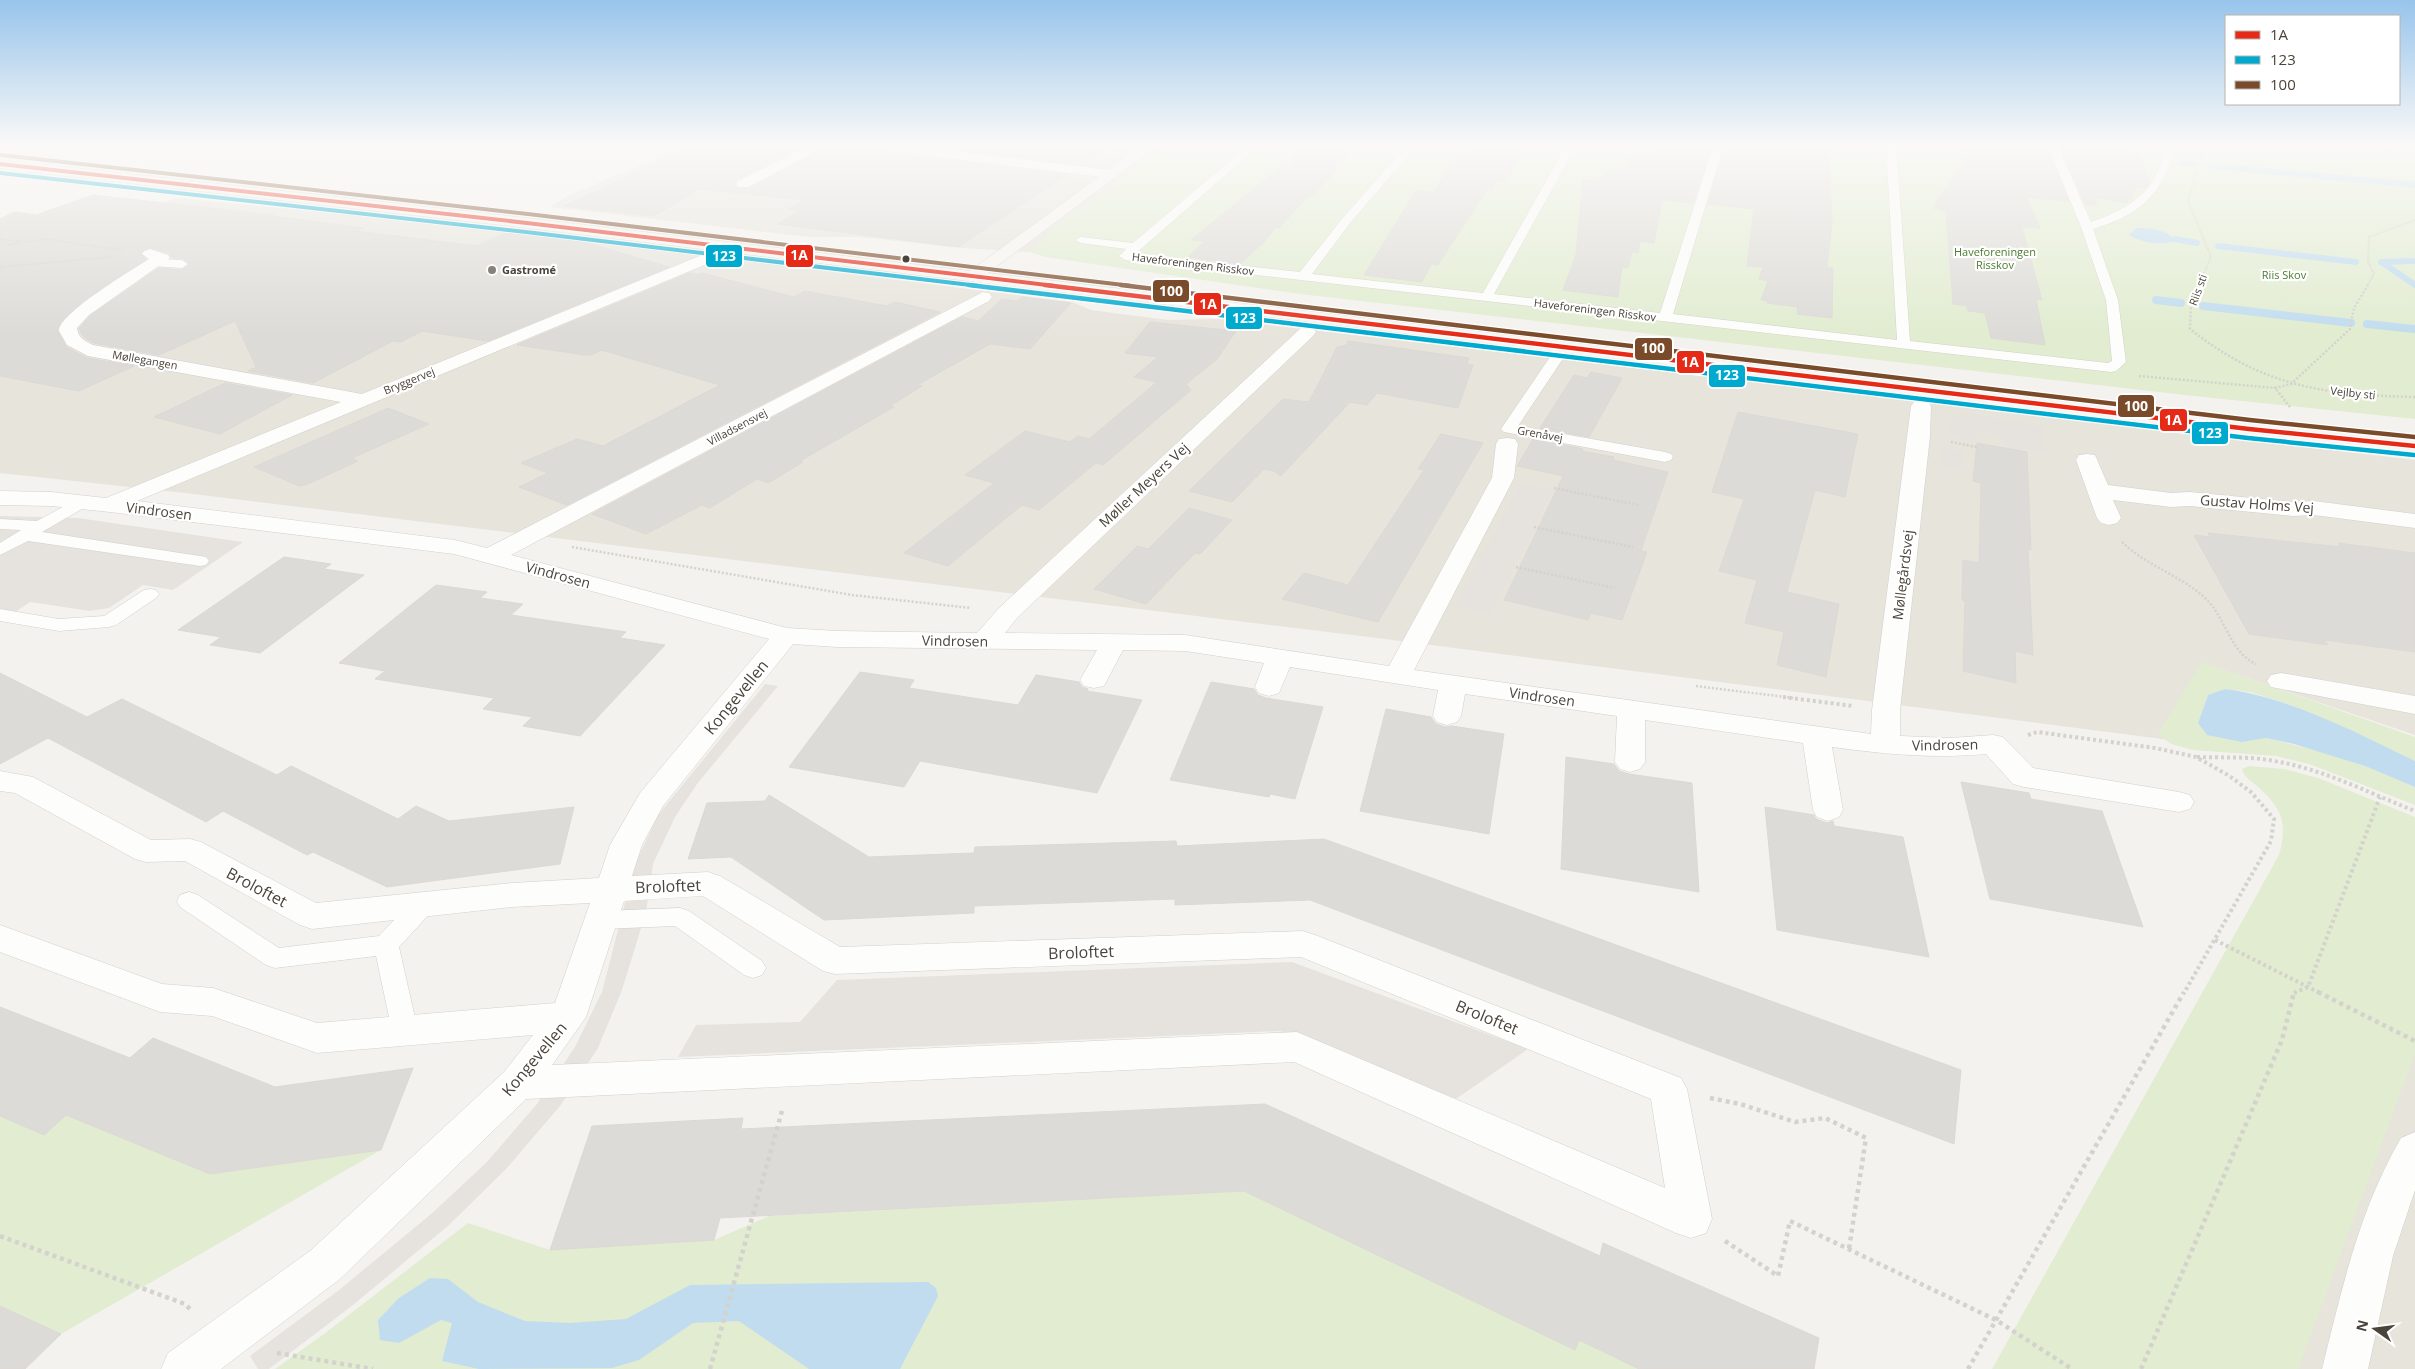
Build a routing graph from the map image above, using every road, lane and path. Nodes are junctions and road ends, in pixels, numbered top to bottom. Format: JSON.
{"nodes":[{"id":1,"x":391,"y":208,"type":"edge"},
{"id":2,"x":478,"y":208,"type":"edge"},
{"id":3,"x":1064,"y":208,"type":"edge"},
{"id":4,"x":1182,"y":208,"type":"edge"},
{"id":5,"x":1357,"y":208,"type":"edge"},
{"id":6,"x":1536,"y":208,"type":"edge"},
{"id":7,"x":1699,"y":208,"type":"edge"},
{"id":8,"x":1895,"y":208,"type":"edge"},
{"id":9,"x":2080,"y":208,"type":"edge"},
{"id":10,"x":2131,"y":208,"type":"edge"},
{"id":11,"x":2191,"y":208,"type":"edge"},
{"id":12,"x":2415,"y":220,"type":"edge"},
{"id":13,"x":2087,"y":227,"type":"junction"},
{"id":14,"x":0,"y":239,"type":"edge"},
{"id":15,"x":1081,"y":240,"type":"dead end"},
{"id":16,"x":25,"y":242,"type":"junction"},
{"id":17,"x":8,"y":245,"type":"dead end"},
{"id":18,"x":1136,"y":247,"type":"junction"},
{"id":19,"x":128,"y":251,"type":"dead end"},
{"id":20,"x":153,"y":258,"type":"junction"},
{"id":21,"x":708,"y":258,"type":"dead end"},
{"id":22,"x":182,"y":264,"type":"dead end"},
{"id":23,"x":0,"y":267,"type":"edge"},
{"id":24,"x":979,"y":271,"type":"junction"},
{"id":25,"x":1303,"y":277,"type":"junction"},
{"id":26,"x":984,"y":297,"type":"dead end"},
{"id":27,"x":1486,"y":298,"type":"junction"},
{"id":28,"x":1665,"y":318,"type":"junction"},
{"id":29,"x":1307,"y":332,"type":"dead end"},
{"id":30,"x":1904,"y":345,"type":"junction"},
{"id":31,"x":1559,"y":347,"type":"junction"},
{"id":32,"x":2136,"y":376,"type":"dead end"},
{"id":33,"x":2291,"y":384,"type":"junction"},
{"id":34,"x":2275,"y":388,"type":"junction"},
{"id":35,"x":2415,"y":397,"type":"edge"},
{"id":36,"x":364,"y":400,"type":"junction"},
{"id":37,"x":1921,"y":406,"type":"dead end"},
{"id":38,"x":2299,"y":419,"type":"junction"},
{"id":39,"x":2415,"y":430,"type":"edge"},
{"id":40,"x":1507,"y":444,"type":"dead end"},
{"id":41,"x":2415,"y":446,"type":"edge"},
{"id":42,"x":1665,"y":457,"type":"dead end"},
{"id":43,"x":2087,"y":460,"type":"dead end"},
{"id":44,"x":1554,"y":488,"type":"dead end"},
{"id":45,"x":2098,"y":491,"type":"junction"},
{"id":46,"x":0,"y":498,"type":"edge"},
{"id":47,"x":81,"y":502,"type":"junction"},
{"id":48,"x":110,"y":504,"type":"junction"},
{"id":49,"x":1638,"y":504,"type":"dead end"},
{"id":50,"x":2109,"y":518,"type":"joint"},
{"id":51,"x":2415,"y":521,"type":"edge"},
{"id":52,"x":0,"y":524,"type":"edge"},
{"id":53,"x":41,"y":526,"type":"junction"},
{"id":54,"x":1534,"y":527,"type":"dead end"},
{"id":55,"x":24,"y":535,"type":"junction"},
{"id":56,"x":1633,"y":547,"type":"dead end"},
{"id":57,"x":0,"y":550,"type":"edge"},
{"id":58,"x":490,"y":556,"type":"junction"},
{"id":59,"x":200,"y":561,"type":"dead end"},
{"id":60,"x":1516,"y":567,"type":"dead end"},
{"id":61,"x":1615,"y":588,"type":"dead end"},
{"id":62,"x":150,"y":594,"type":"dead end"},
{"id":63,"x":0,"y":616,"type":"edge"},
{"id":64,"x":786,"y":636,"type":"junction"},
{"id":65,"x":984,"y":641,"type":"junction"},
{"id":66,"x":1114,"y":643,"type":"junction"},
{"id":67,"x":1280,"y":658,"type":"junction"},
{"id":68,"x":1397,"y":676,"type":"junction"},
{"id":69,"x":1094,"y":680,"type":"dead end"},
{"id":70,"x":2281,"y":681,"type":"joint"},
{"id":71,"x":1453,"y":684,"type":"junction"},
{"id":72,"x":1269,"y":687,"type":"dead end"},
{"id":73,"x":2415,"y":705,"type":"edge"},
{"id":74,"x":1631,"y":710,"type":"junction"},
{"id":75,"x":1446,"y":716,"type":"dead end"},
{"id":76,"x":1816,"y":735,"type":"junction"},
{"id":77,"x":1993,"y":744,"type":"junction"},
{"id":78,"x":1885,"y":745,"type":"junction"},
{"id":79,"x":2196,"y":757,"type":"junction"},
{"id":80,"x":1630,"y":762,"type":"dead end"},
{"id":81,"x":7,"y":787,"type":"edge"},
{"id":82,"x":2380,"y":798,"type":"junction"},
{"id":83,"x":2179,"y":802,"type":"dead end"},
{"id":84,"x":1828,"y":810,"type":"dead end"},
{"id":85,"x":2415,"y":811,"type":"edge"},
{"id":86,"x":189,"y":901,"type":"dead end"},
{"id":87,"x":424,"y":904,"type":"junction"},
{"id":88,"x":606,"y":904,"type":"junction"},
{"id":89,"x":0,"y":938,"type":"edge"},
{"id":90,"x":2215,"y":940,"type":"junction"},
{"id":91,"x":386,"y":944,"type":"junction"},
{"id":92,"x":753,"y":968,"type":"dead end"},
{"id":93,"x":2308,"y":987,"type":"junction"},
{"id":94,"x":568,"y":1018,"type":"junction"},
{"id":95,"x":405,"y":1031,"type":"junction"},
{"id":96,"x":2415,"y":1041,"type":"edge"},
{"id":97,"x":793,"y":1070,"type":"junction"},
{"id":98,"x":516,"y":1083,"type":"junction"},
{"id":99,"x":1668,"y":1089,"type":"junction"},
{"id":100,"x":2415,"y":1150,"type":"edge"},
{"id":101,"x":1691,"y":1218,"type":"junction"},
{"id":102,"x":0,"y":1236,"type":"edge"},
{"id":103,"x":1849,"y":1249,"type":"junction"},
{"id":104,"x":1996,"y":1320,"type":"junction"},
{"id":105,"x":221,"y":1341,"type":"junction"},
{"id":106,"x":184,"y":1369,"type":"edge"},
{"id":107,"x":373,"y":1369,"type":"edge"},
{"id":108,"x":710,"y":1369,"type":"edge"},
{"id":109,"x":1968,"y":1369,"type":"edge"},
{"id":110,"x":2072,"y":1369,"type":"edge"},
{"id":111,"x":2141,"y":1369,"type":"edge"},
{"id":112,"x":2344,"y":1369,"type":"edge"}],
"edges":[{"from":1,"to":24,"type":"street"},
{"from":2,"to":24,"type":"street"},
{"from":3,"to":24,"type":"street"},
{"from":4,"to":18,"type":"lane","name":"Haveforeningen Risskov"},
{"from":5,"to":25,"type":"lane"},
{"from":6,"to":27,"type":"lane"},
{"from":7,"to":28,"type":"lane"},
{"from":8,"to":30,"type":"lane"},
{"from":9,"to":13,"type":"lane"},
{"from":10,"to":13,"type":"lane"},
{"from":11,"to":33,"type":"path","name":"Riis sti"},
{"from":12,"to":33,"type":"path"},
{"from":13,"to":30,"type":"lane","name":"Haveforeningen Risskov"},
{"from":14,"to":16,"type":"path"},
{"from":15,"to":18,"type":"lane"},
{"from":16,"to":17,"type":"path"},
{"from":16,"to":19,"type":"path"},
{"from":18,"to":25,"type":"lane","name":"Haveforeningen Risskov"},
{"from":20,"to":22,"type":"lane"},
{"from":20,"to":23,"type":"path"},
{"from":20,"to":36,"type":"street","name":"Møllegangen"},
{"from":21,"to":36,"type":"street","name":"Bryggervej"},
{"from":24,"to":31,"type":"street"},
{"from":24,"to":38,"type":"street"},
{"from":25,"to":27,"type":"lane","name":"Haveforeningen Risskov"},
{"from":26,"to":58,"type":"street","name":"Villadsensvej"},
{"from":27,"to":28,"type":"lane","name":"Haveforeningen Risskov"},
{"from":28,"to":30,"type":"lane","name":"Haveforeningen Risskov"},
{"from":29,"to":65,"type":"street","name":"Møller Meyers Vej"},
{"from":31,"to":41,"type":"street"},
{"from":31,"to":42,"type":"lane","name":"Grenåvej"},
{"from":32,"to":34,"type":"path"},
{"from":33,"to":34,"type":"path"},
{"from":33,"to":35,"type":"path","name":"Vejlby sti"},
{"from":34,"to":38,"type":"path"},
{"from":36,"to":48,"type":"street","name":"Bryggervej"},
{"from":37,"to":78,"type":"street","name":"Møllegårdsvej"},
{"from":38,"to":39,"type":"street"},
{"from":40,"to":68,"type":"street"},
{"from":43,"to":45,"type":"street"},
{"from":44,"to":49,"type":"path"},
{"from":45,"to":50,"type":"street"},
{"from":45,"to":51,"type":"street","name":"Gustav Holms Vej"},
{"from":46,"to":47,"type":"street","name":"Vindrosen"},
{"from":47,"to":48,"type":"street","name":"Vindrosen"},
{"from":47,"to":53,"type":"lane"},
{"from":48,"to":58,"type":"street","name":"Vindrosen"},
{"from":50,"to":70,"type":"path"},
{"from":52,"to":53,"type":"lane"},
{"from":53,"to":55,"type":"lane"},
{"from":54,"to":56,"type":"path"},
{"from":55,"to":57,"type":"lane"},
{"from":55,"to":59,"type":"lane"},
{"from":58,"to":64,"type":"street","name":"Vindrosen"},
{"from":60,"to":61,"type":"path"},
{"from":62,"to":63,"type":"lane"},
{"from":64,"to":65,"type":"street","name":"Vindrosen"},
{"from":64,"to":88,"type":"street","name":"Kongevellen"},
{"from":65,"to":66,"type":"street","name":"Vindrosen"},
{"from":66,"to":67,"type":"street","name":"Vindrosen"},
{"from":66,"to":69,"type":"street"},
{"from":67,"to":68,"type":"street","name":"Vindrosen"},
{"from":67,"to":72,"type":"street"},
{"from":68,"to":71,"type":"street","name":"Vindrosen"},
{"from":70,"to":73,"type":"street"},
{"from":71,"to":74,"type":"street","name":"Vindrosen"},
{"from":71,"to":75,"type":"street"},
{"from":74,"to":76,"type":"street","name":"Vindrosen"},
{"from":74,"to":80,"type":"street"},
{"from":76,"to":78,"type":"street","name":"Vindrosen"},
{"from":76,"to":84,"type":"street"},
{"from":77,"to":78,"type":"street","name":"Vindrosen"},
{"from":77,"to":79,"type":"path"},
{"from":77,"to":83,"type":"street","name":"Vindrosen"},
{"from":79,"to":82,"type":"path"},
{"from":79,"to":90,"type":"path"},
{"from":81,"to":87,"type":"street","name":"Broloftet"},
{"from":82,"to":85,"type":"path"},
{"from":82,"to":93,"type":"path"},
{"from":86,"to":91,"type":"lane"},
{"from":87,"to":88,"type":"street","name":"Broloftet"},
{"from":87,"to":91,"type":"lane"},
{"from":88,"to":92,"type":"lane"},
{"from":88,"to":94,"type":"street","name":"Kongevellen"},
{"from":88,"to":99,"type":"street","name":"Broloftet"},
{"from":89,"to":95,"type":"street"},
{"from":90,"to":93,"type":"path"},
{"from":90,"to":104,"type":"path"},
{"from":91,"to":95,"type":"lane"},
{"from":93,"to":96,"type":"path"},
{"from":93,"to":111,"type":"path"},
{"from":94,"to":95,"type":"street"},
{"from":94,"to":98,"type":"street","name":"Kongevellen"},
{"from":97,"to":98,"type":"street"},
{"from":97,"to":101,"type":"street"},
{"from":97,"to":108,"type":"path"},
{"from":98,"to":105,"type":"street","name":"Kongevellen"},
{"from":99,"to":101,"type":"street"},
{"from":99,"to":103,"type":"path"},
{"from":100,"to":112,"type":"street"},
{"from":101,"to":103,"type":"path"},
{"from":102,"to":105,"type":"path"},
{"from":103,"to":104,"type":"path"},
{"from":104,"to":109,"type":"path"},
{"from":104,"to":110,"type":"path"},
{"from":105,"to":106,"type":"street","name":"Kongevellen"},
{"from":105,"to":107,"type":"path"}]}
